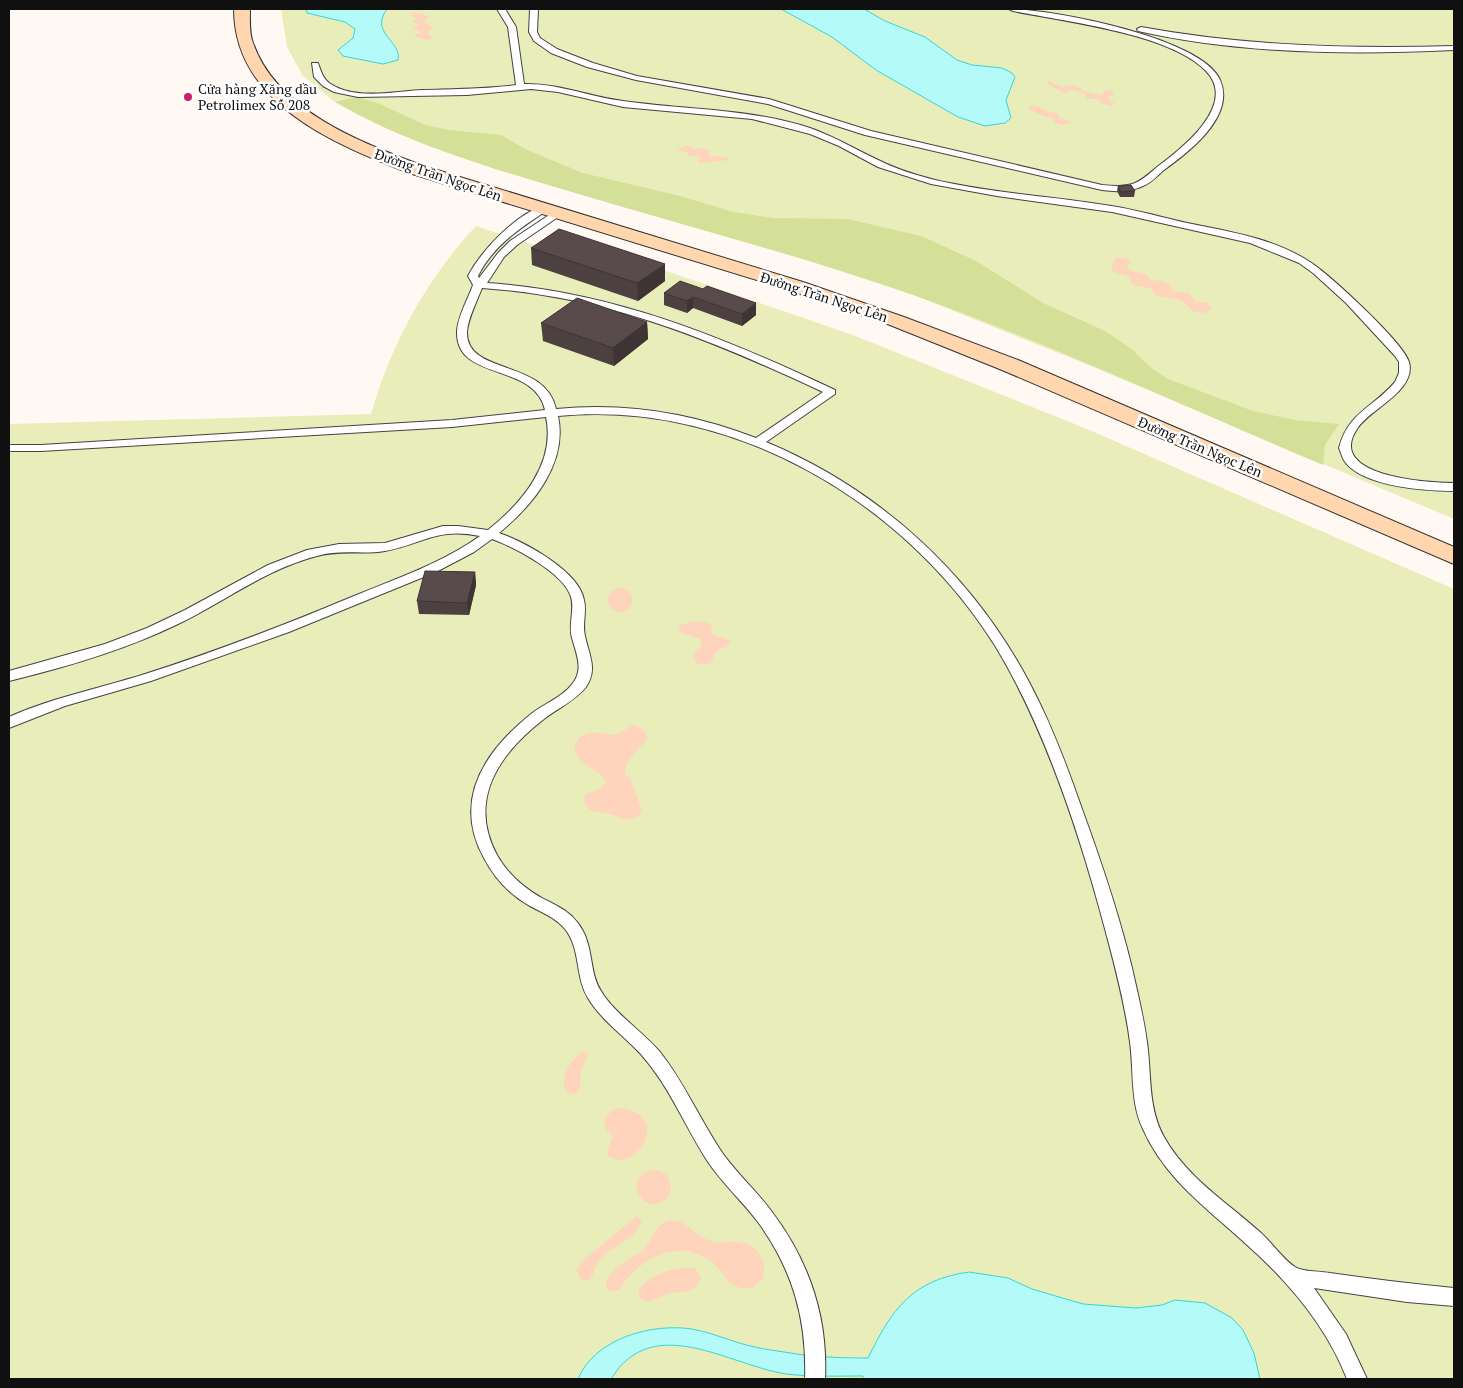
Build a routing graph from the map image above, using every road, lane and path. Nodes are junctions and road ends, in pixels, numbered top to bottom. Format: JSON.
{"nodes":[{"id":1,"x":242,"y":9,"type":"edge"},
{"id":2,"x":500,"y":9,"type":"edge"},
{"id":3,"x":534,"y":9,"type":"edge"},
{"id":4,"x":1013,"y":9,"type":"edge"},
{"id":5,"x":1055,"y":9,"type":"edge"},
{"id":6,"x":1118,"y":27,"type":"junction"},
{"id":7,"x":524,"y":37,"type":"junction"},
{"id":8,"x":1454,"y":48,"type":"edge"},
{"id":9,"x":315,"y":64,"type":"dead end"},
{"id":10,"x":520,"y":87,"type":"junction"},
{"id":11,"x":1102,"y":187,"type":"junction"},
{"id":12,"x":1094,"y":206,"type":"junction"},
{"id":13,"x":551,"y":211,"type":"junction"},
{"id":14,"x":478,"y":285,"type":"junction"},
{"id":15,"x":551,"y":411,"type":"junction"},
{"id":16,"x":757,"y":442,"type":"junction"},
{"id":17,"x":9,"y":448,"type":"edge"},
{"id":18,"x":1454,"y":487,"type":"edge"},
{"id":19,"x":490,"y":535,"type":"junction"},
{"id":20,"x":1454,"y":556,"type":"edge"},
{"id":21,"x":9,"y":676,"type":"edge"},
{"id":22,"x":9,"y":723,"type":"edge"},
{"id":23,"x":1291,"y":1276,"type":"junction"},
{"id":24,"x":1454,"y":1297,"type":"edge"},
{"id":25,"x":815,"y":1379,"type":"edge"},
{"id":26,"x":1357,"y":1379,"type":"edge"}],
"edges":[{"from":1,"to":13,"type":"street","name":"Đường Trần Ngọc Lên"},
{"from":2,"to":7,"type":"lane"},
{"from":3,"to":7,"type":"lane"},
{"from":4,"to":6,"type":"lane"},
{"from":5,"to":6,"type":"lane"},
{"from":6,"to":8,"type":"lane"},
{"from":6,"to":11,"type":"lane"},
{"from":7,"to":10,"type":"lane"},
{"from":7,"to":11,"type":"lane"},
{"from":9,"to":10,"type":"lane"},
{"from":10,"to":12,"type":"lane"},
{"from":11,"to":12,"type":"lane"},
{"from":12,"to":18,"type":"lane"},
{"from":13,"to":14,"type":"lane"},
{"from":13,"to":14,"type":"lane"},
{"from":13,"to":20,"type":"street","name":"Đường Trần Ngọc Lên"},
{"from":14,"to":15,"type":"lane"},
{"from":14,"to":16,"type":"lane"},
{"from":15,"to":16,"type":"lane"},
{"from":15,"to":17,"type":"lane"},
{"from":15,"to":19,"type":"lane"},
{"from":16,"to":23,"type":"lane"},
{"from":19,"to":21,"type":"lane"},
{"from":19,"to":22,"type":"lane"},
{"from":19,"to":25,"type":"lane"},
{"from":23,"to":24,"type":"lane"},
{"from":23,"to":26,"type":"lane"}]}
